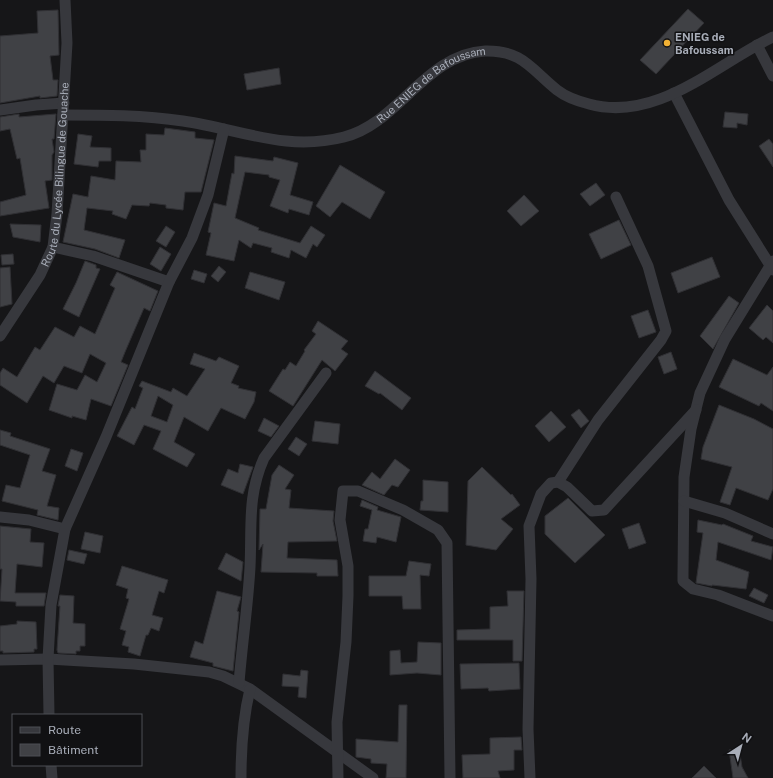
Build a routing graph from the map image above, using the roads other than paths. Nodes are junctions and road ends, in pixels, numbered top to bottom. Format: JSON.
{"nodes":[{"id":1,"x":65,"y":0,"type":"edge"},
{"id":2,"x":773,"y":37,"type":"edge"},
{"id":3,"x":757,"y":45,"type":"junction"},
{"id":4,"x":773,"y":76,"type":"edge"},
{"id":5,"x":674,"y":93,"type":"junction"},
{"id":6,"x":64,"y":103,"type":"junction"},
{"id":7,"x":0,"y":110,"type":"edge"},
{"id":8,"x":63,"y":115,"type":"junction"},
{"id":9,"x":224,"y":129,"type":"junction"},
{"id":10,"x":616,"y":197,"type":"dead end"},
{"id":11,"x":53,"y":247,"type":"junction"},
{"id":12,"x":772,"y":266,"type":"edge"},
{"id":13,"x":169,"y":282,"type":"junction"},
{"id":14,"x":0,"y":336,"type":"edge"},
{"id":15,"x":326,"y":373,"type":"dead end"},
{"id":16,"x":696,"y":410,"type":"junction"},
{"id":17,"x":558,"y":482,"type":"junction"},
{"id":18,"x":684,"y":501,"type":"junction"},
{"id":19,"x":0,"y":517,"type":"edge"},
{"id":20,"x":65,"y":529,"type":"junction"},
{"id":21,"x":773,"y":534,"type":"edge"},
{"id":22,"x":773,"y":616,"type":"edge"},
{"id":23,"x":48,"y":659,"type":"junction"},
{"id":24,"x":0,"y":660,"type":"edge"},
{"id":25,"x":239,"y":683,"type":"junction"},
{"id":26,"x":250,"y":688,"type":"junction"},
{"id":27,"x":49,"y":714,"type":"edge"},
{"id":28,"x":337,"y":753,"type":"junction"},
{"id":29,"x":51,"y":766,"type":"edge"},
{"id":30,"x":52,"y":778,"type":"edge"},
{"id":31,"x":242,"y":778,"type":"edge"},
{"id":32,"x":338,"y":778,"type":"edge"},
{"id":33,"x":373,"y":778,"type":"edge"},
{"id":34,"x":450,"y":778,"type":"edge"},
{"id":35,"x":530,"y":778,"type":"edge"}],
"edges":[{"from":1,"to":6,"type":"street","name":"Route du Lycée Bilingue de Gouache"},
{"from":2,"to":3,"type":"street","name":"Rue ENIEG de Bafoussam"},
{"from":3,"to":4,"type":"street"},
{"from":3,"to":5,"type":"street","name":"Rue ENIEG de Bafoussam"},
{"from":5,"to":9,"type":"street","name":"Rue ENIEG de Bafoussam"},
{"from":5,"to":12,"type":"street"},
{"from":6,"to":7,"type":"street"},
{"from":6,"to":8,"type":"street","name":"Route du Lycée Bilingue de Gouache"},
{"from":8,"to":9,"type":"street","name":"Rue ENIEG de Bafoussam"},
{"from":8,"to":11,"type":"street","name":"Route du Lycée Bilingue de Gouache"},
{"from":9,"to":13,"type":"street"},
{"from":10,"to":17,"type":"street"},
{"from":11,"to":13,"type":"street"},
{"from":11,"to":14,"type":"street","name":"Route du Lycée Bilingue de Gouache"},
{"from":12,"to":16,"type":"street"},
{"from":13,"to":20,"type":"street"},
{"from":15,"to":25,"type":"street"},
{"from":16,"to":17,"type":"street"},
{"from":16,"to":18,"type":"street"},
{"from":17,"to":35,"type":"street"},
{"from":18,"to":21,"type":"street"},
{"from":18,"to":22,"type":"street"},
{"from":19,"to":20,"type":"street"},
{"from":20,"to":23,"type":"street"},
{"from":23,"to":24,"type":"street"},
{"from":23,"to":25,"type":"street"},
{"from":23,"to":27,"type":"street"},
{"from":25,"to":26,"type":"street"},
{"from":26,"to":28,"type":"street"},
{"from":26,"to":31,"type":"street"},
{"from":28,"to":32,"type":"street"},
{"from":28,"to":33,"type":"street"},
{"from":28,"to":34,"type":"street"},
{"from":29,"to":30,"type":"street"}]}
